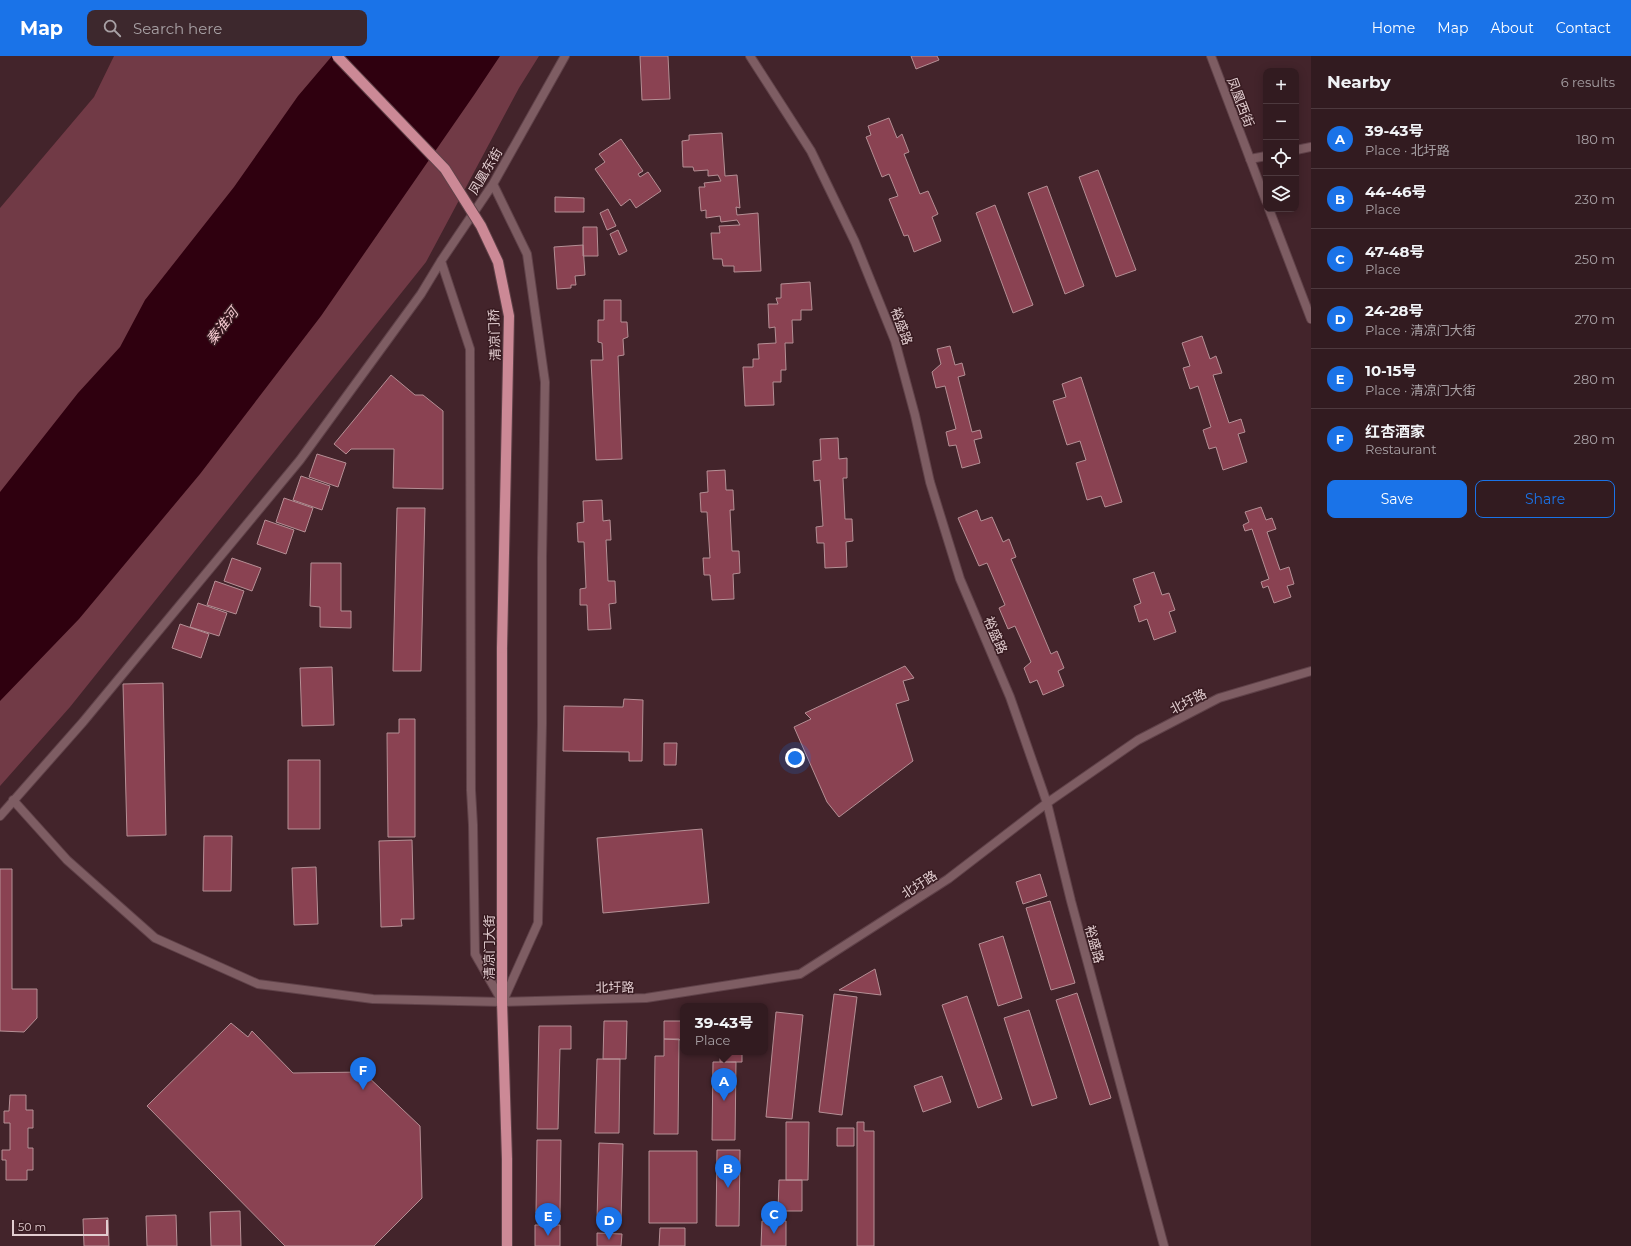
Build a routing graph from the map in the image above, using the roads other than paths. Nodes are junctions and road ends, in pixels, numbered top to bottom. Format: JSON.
{"nodes":[{"id":1,"x":337,"y":56,"type":"edge"},
{"id":2,"x":565,"y":56,"type":"edge"},
{"id":3,"x":750,"y":56,"type":"edge"},
{"id":4,"x":1211,"y":56,"type":"edge"},
{"id":5,"x":1311,"y":146,"type":"edge"},
{"id":6,"x":1299,"y":149,"type":"edge"},
{"id":7,"x":1263,"y":157,"type":"edge"},
{"id":8,"x":1250,"y":159,"type":"junction"},
{"id":9,"x":493,"y":184,"type":"junction"},
{"id":10,"x":1263,"y":193,"type":"edge"},
{"id":11,"x":1270,"y":212,"type":"edge"},
{"id":12,"x":441,"y":261,"type":"junction"},
{"id":13,"x":1311,"y":319,"type":"edge"},
{"id":14,"x":502,"y":648,"type":"joint"},
{"id":15,"x":1311,"y":671,"type":"edge"},
{"id":16,"x":14,"y":800,"type":"junction"},
{"id":17,"x":1047,"y":803,"type":"junction"},
{"id":18,"x":0,"y":816,"type":"edge"},
{"id":19,"x":502,"y":1002,"type":"junction"},
{"id":20,"x":507,"y":1246,"type":"edge"},
{"id":21,"x":1164,"y":1246,"type":"edge"}],
"edges":[{"from":1,"to":14,"type":"main road","name":"清凉门桥","bridge":true},
{"from":2,"to":9,"type":"street","name":"凤凰东街"},
{"from":3,"to":17,"type":"street","name":"裕盛路"},
{"from":4,"to":8,"type":"street","name":"凤凰西街"},
{"from":5,"to":6,"type":"street"},
{"from":7,"to":8,"type":"street"},
{"from":8,"to":10,"type":"street","name":"凤凰西街"},
{"from":9,"to":12,"type":"street","name":"凤凰东街"},
{"from":9,"to":19,"type":"street"},
{"from":11,"to":13,"type":"street"},
{"from":12,"to":16,"type":"street","name":"凤凰东街"},
{"from":12,"to":19,"type":"street"},
{"from":14,"to":19,"type":"main road","name":"清凉门大街"},
{"from":15,"to":17,"type":"street","name":"北圩路"},
{"from":16,"to":18,"type":"street","name":"凤凰东街"},
{"from":16,"to":19,"type":"street","name":"北圩路"},
{"from":17,"to":19,"type":"street","name":"北圩路"},
{"from":17,"to":21,"type":"street","name":"裕盛路"},
{"from":19,"to":20,"type":"main road","name":"清凉门大街"}]}
